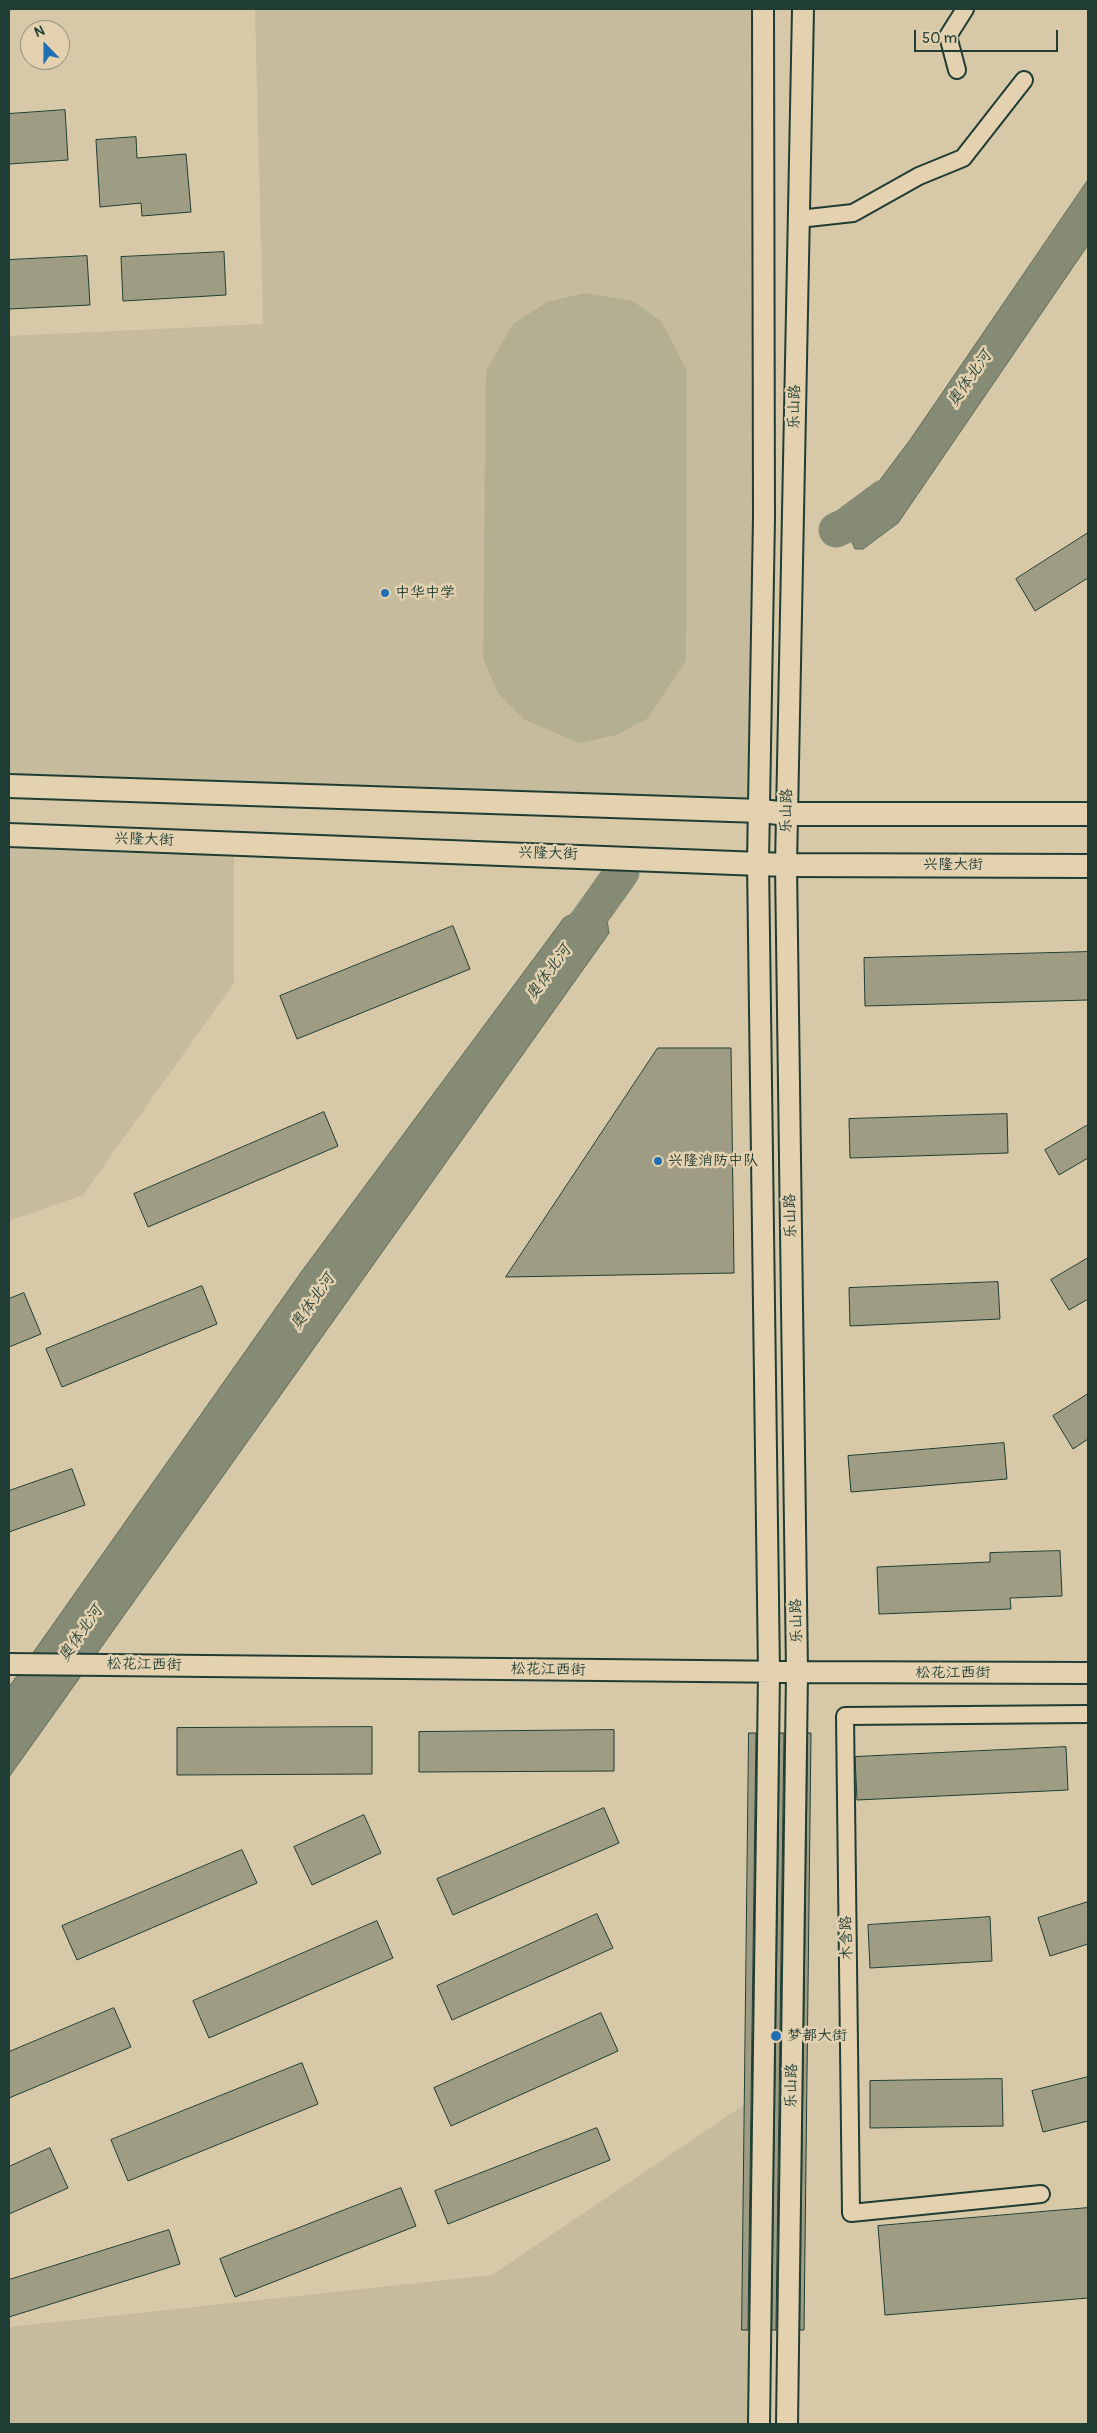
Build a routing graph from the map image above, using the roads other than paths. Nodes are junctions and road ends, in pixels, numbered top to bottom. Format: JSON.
{"nodes":[{"id":1,"x":763,"y":9,"type":"edge"},
{"id":2,"x":802,"y":9,"type":"edge"},
{"id":3,"x":965,"y":9,"type":"edge"},
{"id":4,"x":956,"y":70,"type":"dead end"},
{"id":5,"x":1024,"y":80,"type":"dead end"},
{"id":6,"x":799,"y":219,"type":"junction"},
{"id":7,"x":9,"y":786,"type":"edge"},
{"id":8,"x":760,"y":811,"type":"junction"},
{"id":9,"x":788,"y":814,"type":"junction"},
{"id":10,"x":1088,"y":814,"type":"edge"},
{"id":11,"x":9,"y":835,"type":"edge"},
{"id":12,"x":758,"y":862,"type":"junction"},
{"id":13,"x":786,"y":865,"type":"junction"},
{"id":14,"x":1088,"y":866,"type":"edge"},
{"id":15,"x":9,"y":1664,"type":"edge"},
{"id":16,"x":769,"y":1672,"type":"junction"},
{"id":17,"x":797,"y":1672,"type":"junction"},
{"id":18,"x":1088,"y":1673,"type":"edge"},
{"id":19,"x":1088,"y":1714,"type":"edge"},
{"id":20,"x":1041,"y":2194,"type":"dead end"},
{"id":21,"x":759,"y":2424,"type":"edge"},
{"id":22,"x":787,"y":2424,"type":"edge"}],
"edges":[{"from":1,"to":8,"type":"street","name":"乐山路"},
{"from":2,"to":6,"type":"street","name":"乐山路"},
{"from":3,"to":4,"type":"street"},
{"from":5,"to":6,"type":"street"},
{"from":6,"to":9,"type":"street","name":"乐山路"},
{"from":7,"to":8,"type":"main road"},
{"from":8,"to":9,"type":"main road"},
{"from":8,"to":12,"type":"street","name":"乐山路"},
{"from":9,"to":10,"type":"main road"},
{"from":9,"to":13,"type":"street","name":"乐山路"},
{"from":11,"to":12,"type":"main road","name":"兴隆大街"},
{"from":12,"to":13,"type":"main road","name":"兴隆大街"},
{"from":12,"to":16,"type":"street","name":"乐山路"},
{"from":13,"to":14,"type":"main road","name":"兴隆大街"},
{"from":13,"to":17,"type":"street","name":"乐山路"},
{"from":15,"to":16,"type":"street","name":"松花江西街"},
{"from":16,"to":17,"type":"street","name":"松花江西街"},
{"from":16,"to":21,"type":"street","name":"乐山路"},
{"from":17,"to":18,"type":"street","name":"松花江西街"},
{"from":17,"to":22,"type":"street","name":"乐山路"},
{"from":19,"to":20,"type":"street","name":"木含路"}]}
